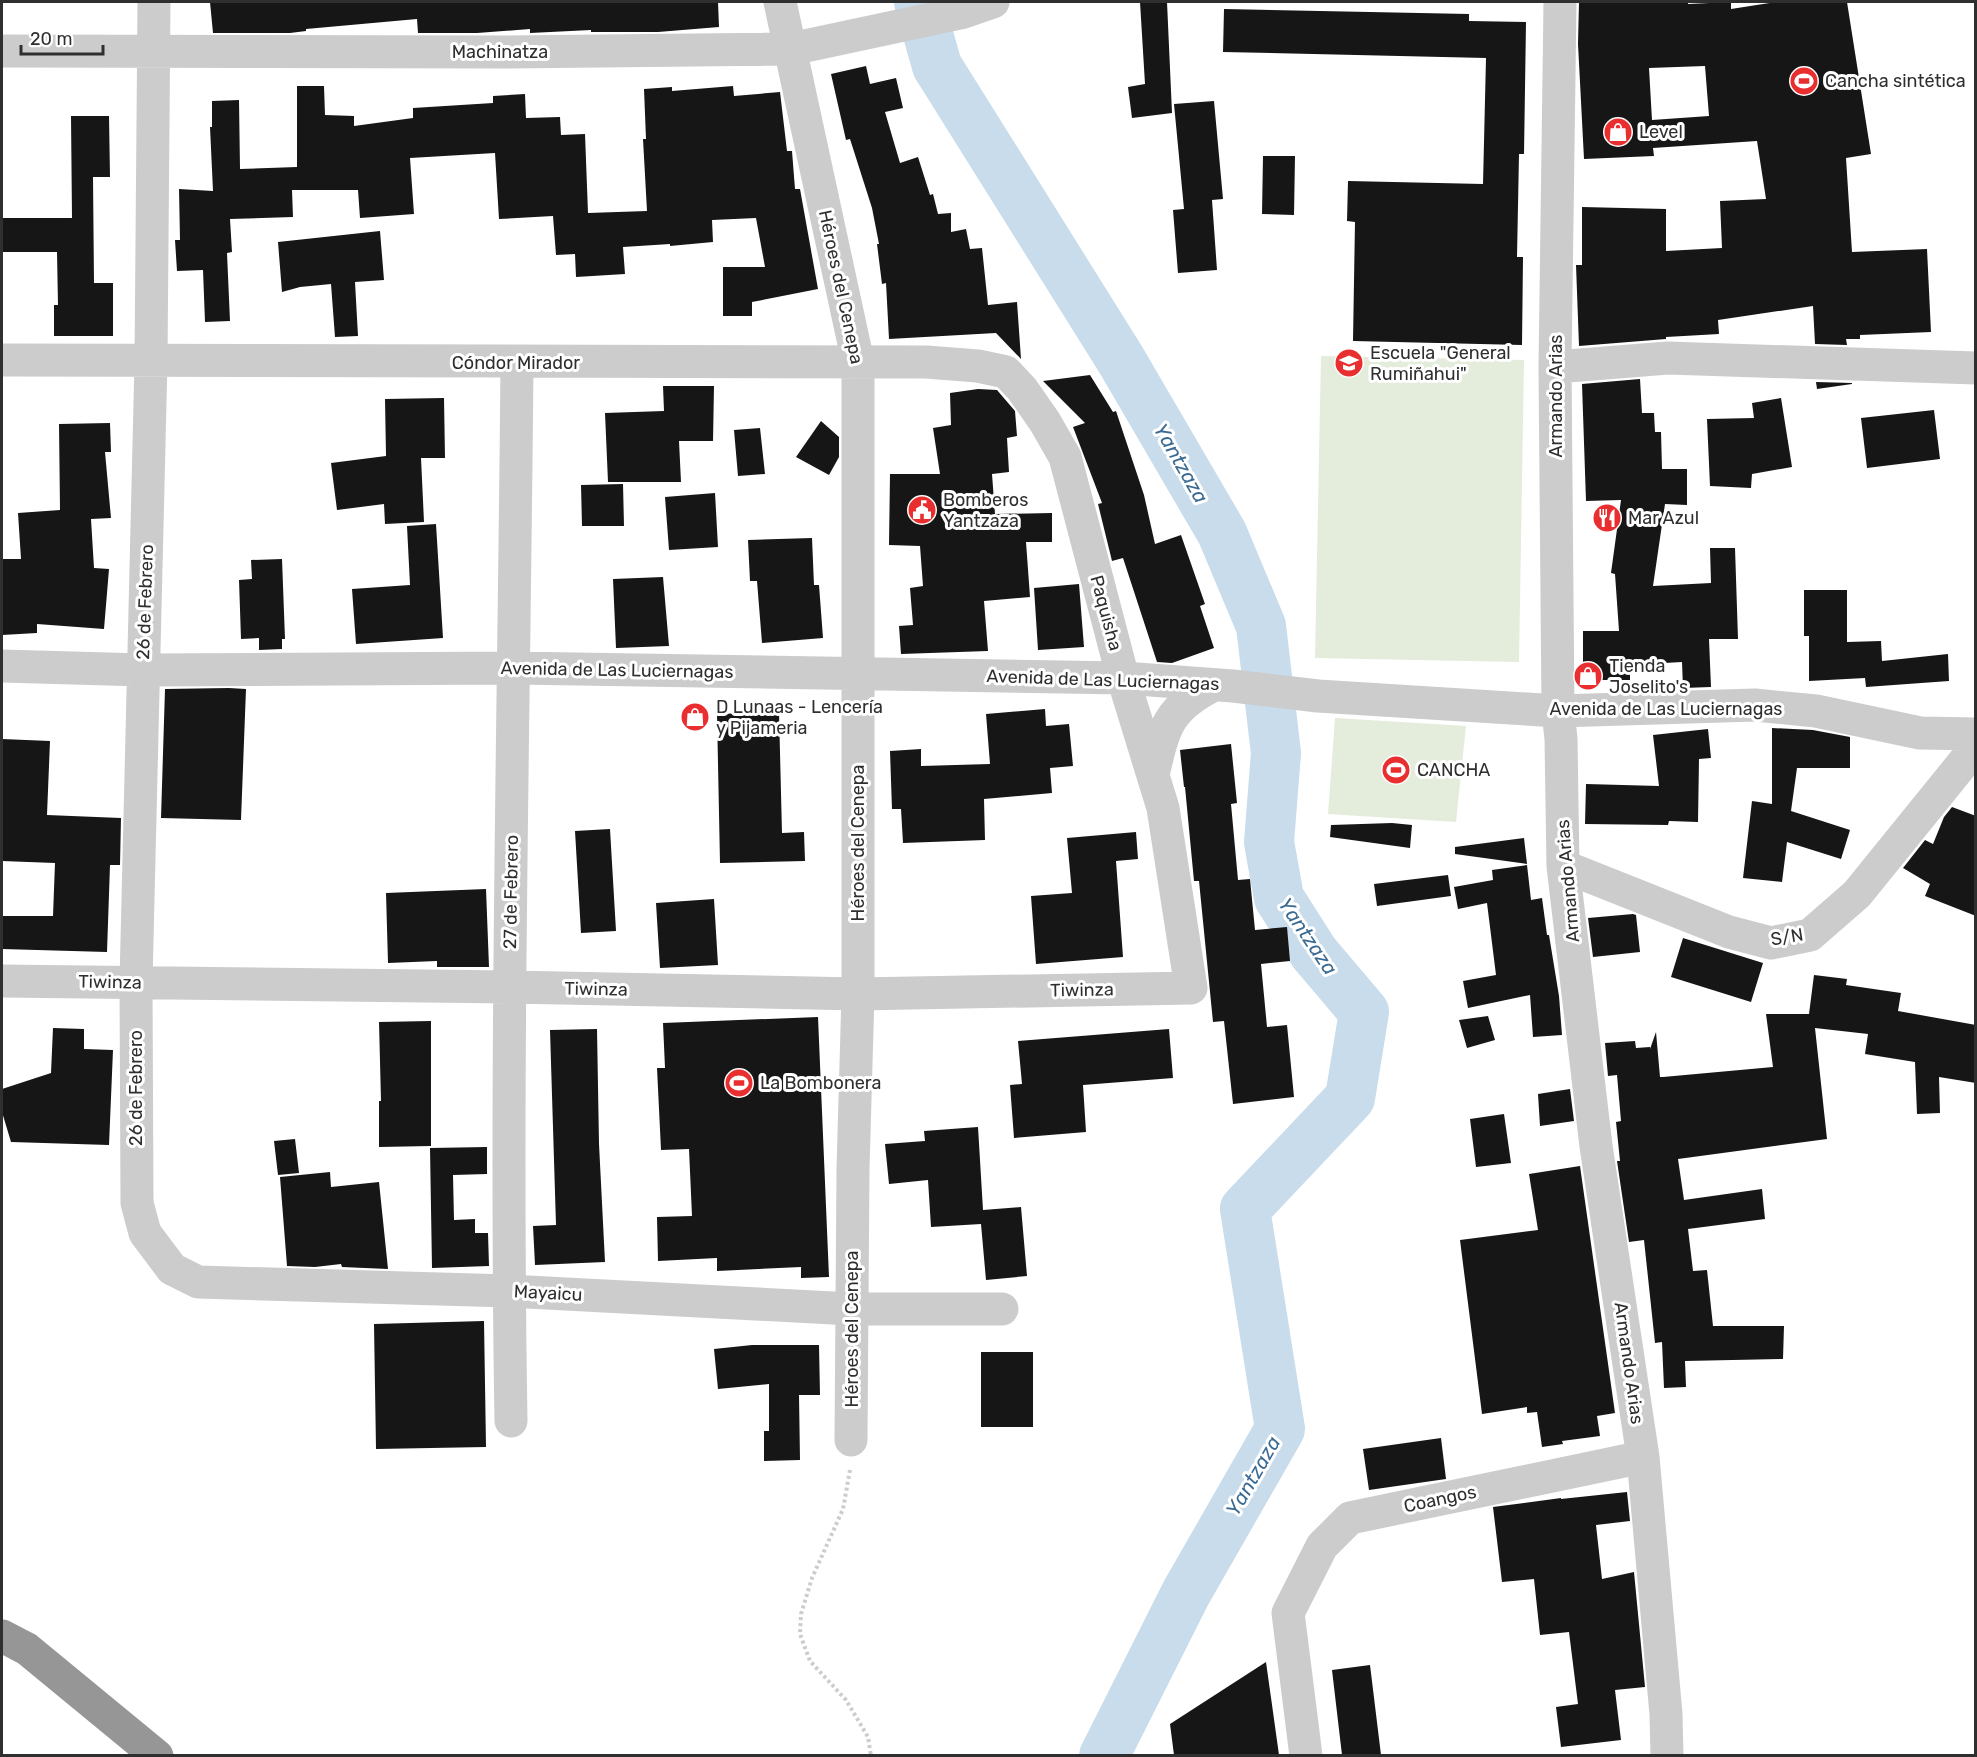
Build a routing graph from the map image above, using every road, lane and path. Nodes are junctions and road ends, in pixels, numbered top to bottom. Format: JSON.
{"nodes":[{"id":1,"x":154,"y":2,"type":"edge"},
{"id":2,"x":780,"y":2,"type":"edge"},
{"id":3,"x":1560,"y":2,"type":"edge"},
{"id":4,"x":979,"y":7,"type":"edge"},
{"id":5,"x":790,"y":49,"type":"junction"},
{"id":6,"x":2,"y":51,"type":"edge"},
{"id":7,"x":154,"y":53,"type":"junction"},
{"id":8,"x":2,"y":360,"type":"edge"},
{"id":9,"x":151,"y":361,"type":"junction"},
{"id":10,"x":858,"y":362,"type":"junction"},
{"id":11,"x":517,"y":363,"type":"junction"},
{"id":12,"x":1555,"y":368,"type":"junction"},
{"id":13,"x":1976,"y":368,"type":"edge"},
{"id":14,"x":1022,"y":389,"type":"joint"},
{"id":15,"x":2,"y":666,"type":"edge"},
{"id":16,"x":514,"y":668,"type":"junction"},
{"id":17,"x":143,"y":670,"type":"junction"},
{"id":18,"x":858,"y":673,"type":"junction"},
{"id":19,"x":1123,"y":678,"type":"junction"},
{"id":20,"x":1223,"y":685,"type":"junction"},
{"id":21,"x":1558,"y":711,"type":"junction"},
{"id":22,"x":1976,"y":734,"type":"edge"},
{"id":23,"x":1976,"y":747,"type":"edge"},
{"id":24,"x":1153,"y":775,"type":"junction"},
{"id":25,"x":1563,"y":866,"type":"junction"},
{"id":26,"x":2,"y":981,"type":"edge"},
{"id":27,"x":136,"y":982,"type":"junction"},
{"id":28,"x":509,"y":987,"type":"junction"},
{"id":29,"x":1191,"y":988,"type":"joint"},
{"id":30,"x":858,"y":994,"type":"junction"},
{"id":31,"x":137,"y":1203,"type":"joint"},
{"id":32,"x":509,"y":1291,"type":"junction"},
{"id":33,"x":852,"y":1309,"type":"junction"},
{"id":34,"x":1002,"y":1309,"type":"dead end"},
{"id":35,"x":511,"y":1421,"type":"dead end"},
{"id":36,"x":852,"y":1440,"type":"joint"},
{"id":37,"x":1643,"y":1457,"type":"junction"},
{"id":38,"x":2,"y":1636,"type":"edge"},
{"id":39,"x":157,"y":1755,"type":"edge"},
{"id":40,"x":871,"y":1755,"type":"edge"},
{"id":41,"x":1306,"y":1755,"type":"edge"},
{"id":42,"x":1667,"y":1755,"type":"edge"}],
"edges":[{"from":1,"to":7,"type":"street","name":"26 de Febrero"},
{"from":2,"to":5,"type":"street","name":"Héroes del Cenepa"},
{"from":3,"to":12,"type":"street","name":"Armando Arias"},
{"from":4,"to":5,"type":"street","name":"Machinatza"},
{"from":5,"to":7,"type":"street","name":"Machinatza"},
{"from":5,"to":10,"type":"street","name":"Héroes del Cenepa"},
{"from":6,"to":7,"type":"street","name":"Machinatza"},
{"from":7,"to":9,"type":"street","name":"26 de Febrero"},
{"from":8,"to":9,"type":"street","name":"Cóndor Mirador"},
{"from":9,"to":11,"type":"street","name":"Cóndor Mirador"},
{"from":9,"to":17,"type":"street","name":"26 de Febrero"},
{"from":10,"to":11,"type":"street","name":"Cóndor Mirador"},
{"from":10,"to":14,"type":"street","name":"Cóndor Mirador"},
{"from":10,"to":18,"type":"street","name":"Héroes del Cenepa"},
{"from":11,"to":16,"type":"street","name":"27 de Febrero"},
{"from":12,"to":13,"type":"street"},
{"from":12,"to":21,"type":"street","name":"Armando Arias"},
{"from":14,"to":19,"type":"street","name":"Paquisha"},
{"from":15,"to":17,"type":"street","name":"Avenida de Las Luciernagas"},
{"from":16,"to":17,"type":"street","name":"Avenida de Las Luciernagas"},
{"from":16,"to":18,"type":"street","name":"Avenida de Las Luciernagas"},
{"from":16,"to":28,"type":"street","name":"27 de Febrero"},
{"from":17,"to":27,"type":"street","name":"26 de Febrero"},
{"from":18,"to":19,"type":"street","name":"Avenida de Las Luciernagas"},
{"from":18,"to":30,"type":"street","name":"Héroes del Cenepa"},
{"from":19,"to":20,"type":"street","name":"Avenida de Las Luciernagas"},
{"from":19,"to":24,"type":"street","name":"Paquisha"},
{"from":20,"to":21,"type":"street","name":"Avenida de Las Luciernagas"},
{"from":20,"to":24,"type":"street"},
{"from":21,"to":22,"type":"street","name":"Avenida de Las Luciernagas"},
{"from":21,"to":25,"type":"street","name":"Armando Arias"},
{"from":23,"to":25,"type":"street","name":"S/N"},
{"from":24,"to":29,"type":"street","name":"Paquisha"},
{"from":25,"to":37,"type":"street","name":"Armando Arias"},
{"from":26,"to":27,"type":"street","name":"Tiwinza"},
{"from":27,"to":28,"type":"street","name":"Tiwinza"},
{"from":27,"to":31,"type":"street","name":"26 de Febrero"},
{"from":28,"to":30,"type":"street","name":"Tiwinza"},
{"from":28,"to":32,"type":"street","name":"27 de Febrero"},
{"from":29,"to":30,"type":"street","name":"Tiwinza"},
{"from":30,"to":33,"type":"street","name":"Héroes del Cenepa"},
{"from":31,"to":32,"type":"street","name":"Mayaicu"},
{"from":32,"to":33,"type":"street","name":"Mayaicu"},
{"from":32,"to":35,"type":"street","name":"27 de Febrero"},
{"from":33,"to":34,"type":"street","name":"Mayaicu"},
{"from":33,"to":36,"type":"street","name":"Héroes del Cenepa"},
{"from":36,"to":40,"type":"path"},
{"from":37,"to":41,"type":"street","name":"Coangos"},
{"from":37,"to":42,"type":"street","name":"Armando Arias"},
{"from":38,"to":39,"type":"highway"}]}
